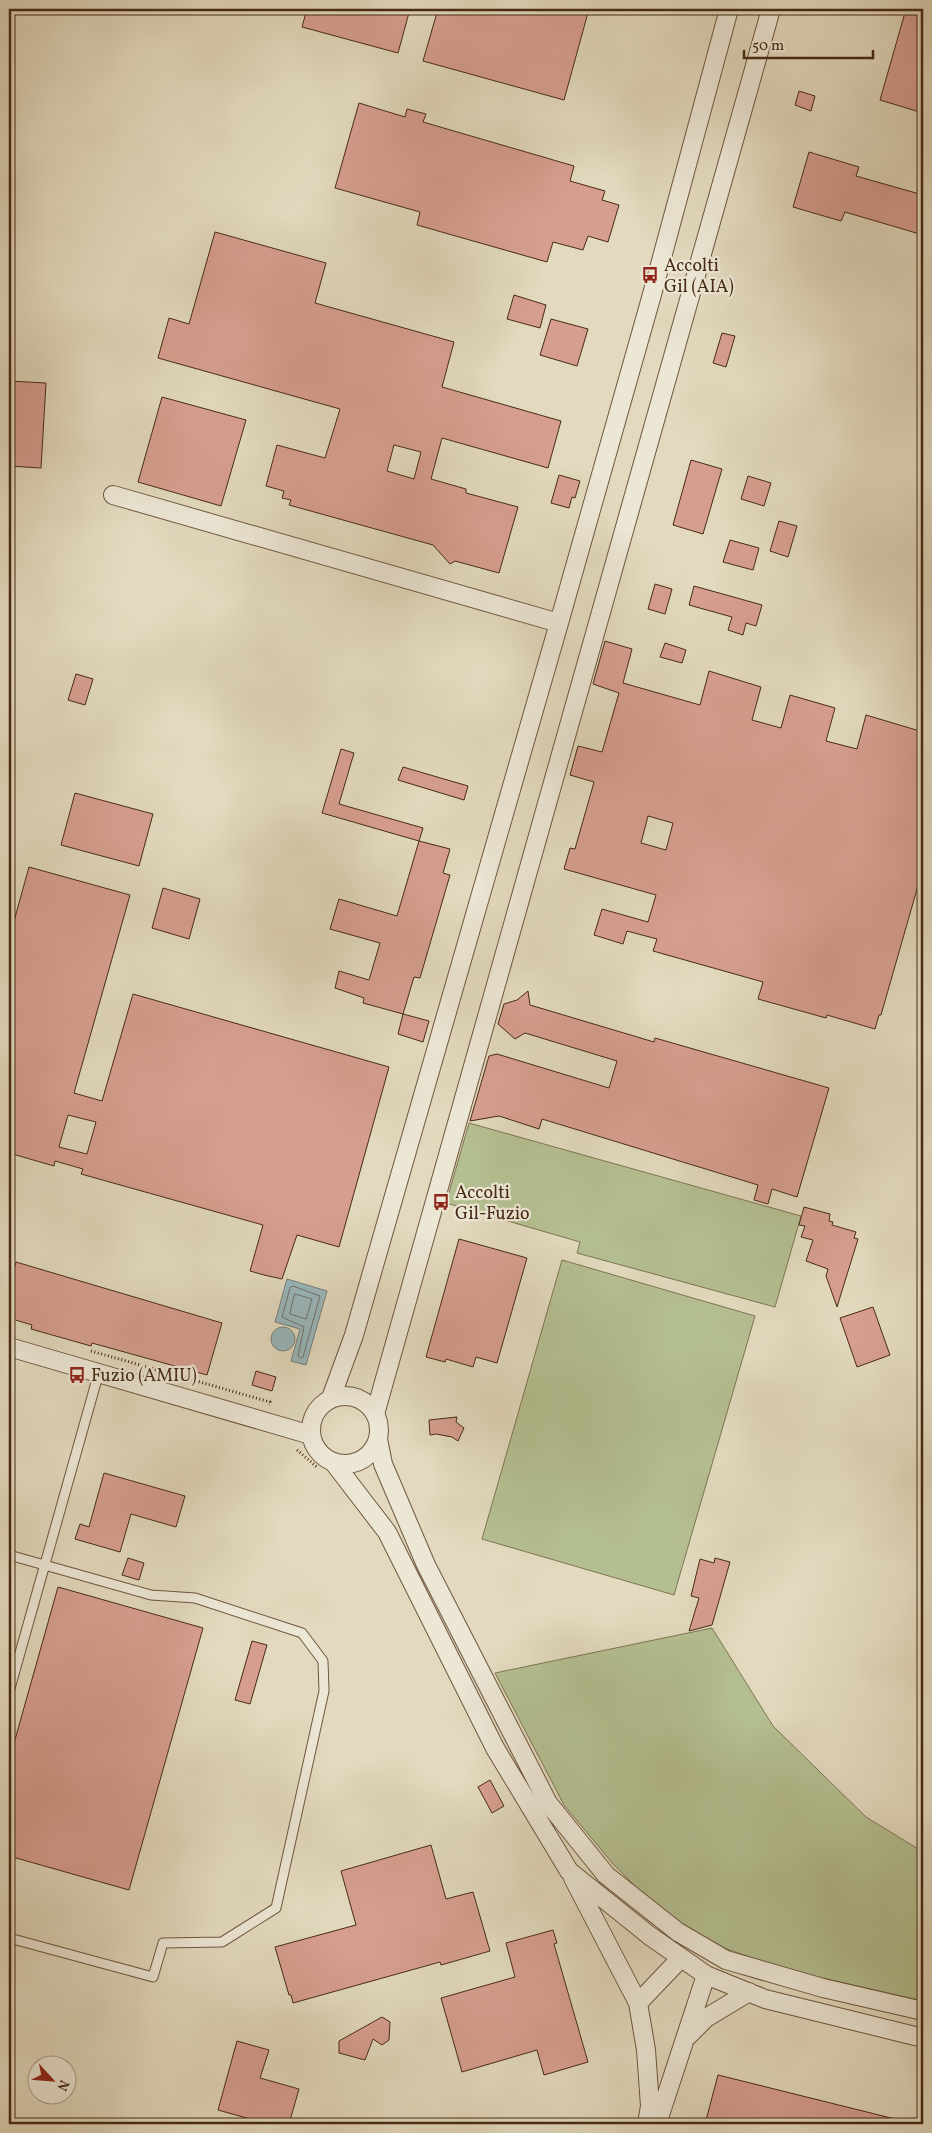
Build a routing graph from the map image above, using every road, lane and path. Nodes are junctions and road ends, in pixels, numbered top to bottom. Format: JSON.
{"nodes":[{"id":1,"x":729,"y":9,"type":"edge"},
{"id":2,"x":771,"y":9,"type":"edge"},
{"id":3,"x":114,"y":495,"type":"dead end"},
{"id":4,"x":560,"y":623,"type":"junction"},
{"id":5,"x":9,"y":1347,"type":"edge"},
{"id":6,"x":83,"y":1349,"type":"dead end"},
{"id":7,"x":99,"y":1372,"type":"junction"},
{"id":8,"x":332,"y":1398,"type":"junction"},
{"id":9,"x":270,"y":1402,"type":"dead end"},
{"id":10,"x":375,"y":1414,"type":"junction"},
{"id":11,"x":311,"y":1435,"type":"junction"},
{"id":12,"x":378,"y":1439,"type":"junction"},
{"id":13,"x":334,"y":1463,"type":"junction"},
{"id":14,"x":9,"y":1555,"type":"edge"},
{"id":15,"x":44,"y":1565,"type":"junction"},
{"id":16,"x":9,"y":1692,"type":"edge"},
{"id":17,"x":569,"y":1871,"type":"junction"},
{"id":18,"x":9,"y":1938,"type":"edge"},
{"id":19,"x":680,"y":1959,"type":"junction"},
{"id":20,"x":706,"y":1975,"type":"junction"},
{"id":21,"x":749,"y":1992,"type":"junction"},
{"id":22,"x":638,"y":2003,"type":"junction"},
{"id":23,"x":923,"y":2011,"type":"edge"},
{"id":24,"x":923,"y":2038,"type":"edge"},
{"id":25,"x":685,"y":2040,"type":"junction"},
{"id":26,"x":647,"y":2124,"type":"edge"},
{"id":27,"x":657,"y":2124,"type":"edge"}],
"edges":[{"from":1,"to":4,"type":"street"},
{"from":2,"to":10,"type":"street"},
{"from":3,"to":4,"type":"street"},
{"from":4,"to":8,"type":"street"},
{"from":5,"to":7,"type":"street"},
{"from":6,"to":9,"type":"path"},
{"from":7,"to":11,"type":"street"},
{"from":7,"to":15,"type":"lane"},
{"from":8,"to":10,"type":"street"},
{"from":8,"to":11,"type":"street"},
{"from":10,"to":12,"type":"street"},
{"from":11,"to":13,"type":"street"},
{"from":12,"to":13,"type":"street"},
{"from":12,"to":23,"type":"street"},
{"from":13,"to":17,"type":"street"},
{"from":14,"to":15,"type":"lane"},
{"from":15,"to":16,"type":"lane"},
{"from":15,"to":18,"type":"lane"},
{"from":17,"to":19,"type":"street"},
{"from":17,"to":22,"type":"street"},
{"from":19,"to":20,"type":"street"},
{"from":19,"to":22,"type":"street"},
{"from":20,"to":21,"type":"street"},
{"from":20,"to":25,"type":"street"},
{"from":21,"to":24,"type":"street"},
{"from":21,"to":25,"type":"street"},
{"from":22,"to":26,"type":"street"},
{"from":25,"to":27,"type":"street"}]}
